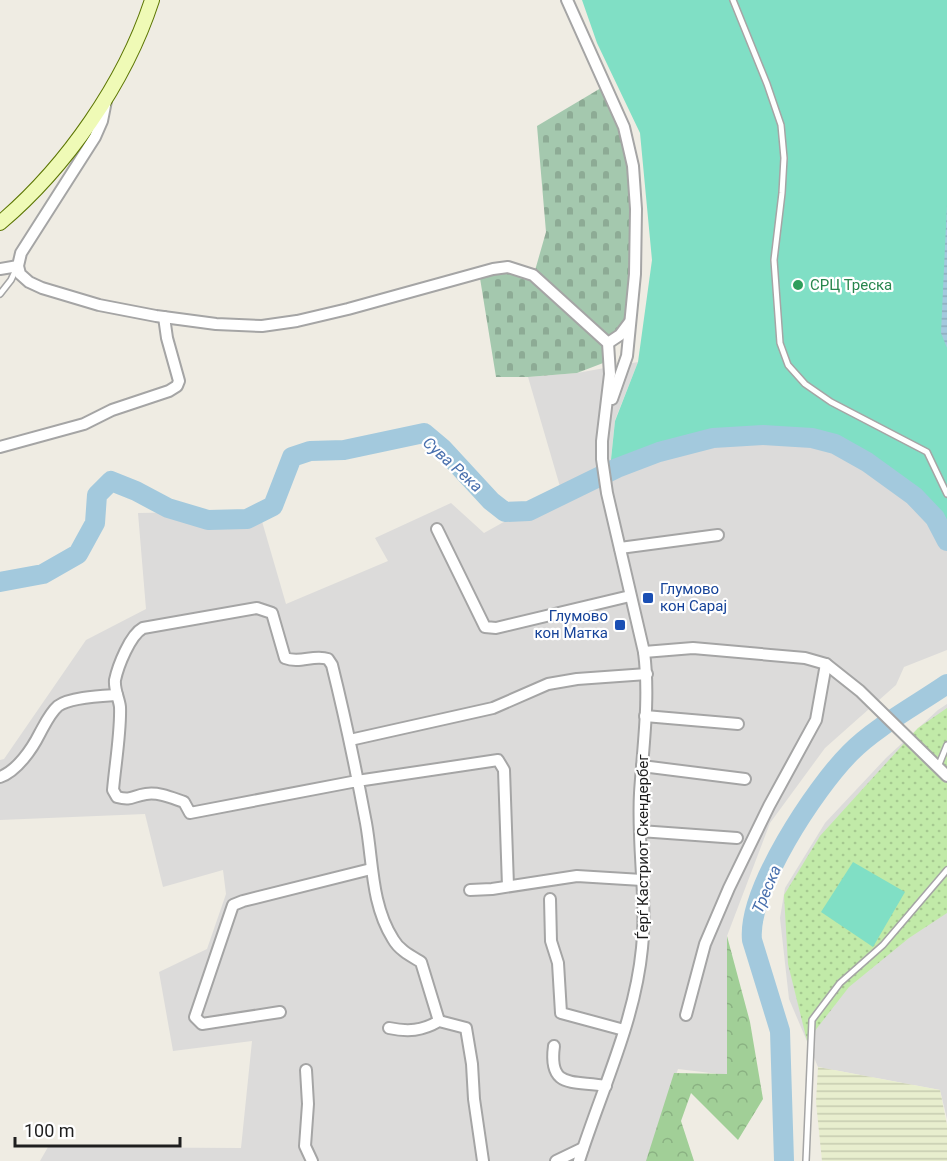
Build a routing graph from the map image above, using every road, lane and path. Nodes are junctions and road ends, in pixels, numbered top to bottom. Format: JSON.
{"nodes":[{"id":1,"x":152,"y":0,"type":"edge"},
{"id":2,"x":567,"y":0,"type":"edge"},
{"id":3,"x":733,"y":0,"type":"edge"},
{"id":4,"x":106,"y":99,"type":"junction"},
{"id":5,"x":0,"y":222,"type":"edge"},
{"id":6,"x":18,"y":266,"type":"junction"},
{"id":7,"x":0,"y":269,"type":"edge"},
{"id":8,"x":0,"y":294,"type":"edge"},
{"id":9,"x":631,"y":316,"type":"junction"},
{"id":10,"x":164,"y":317,"type":"junction"},
{"id":11,"x":608,"y":343,"type":"junction"},
{"id":12,"x":606,"y":416,"type":"junction"},
{"id":13,"x":0,"y":447,"type":"edge"},
{"id":14,"x":947,"y":494,"type":"edge"},
{"id":15,"x":437,"y":529,"type":"dead end"},
{"id":16,"x":718,"y":535,"type":"dead end"},
{"id":17,"x":620,"y":548,"type":"junction"},
{"id":18,"x":630,"y":596,"type":"junction"},
{"id":19,"x":644,"y":652,"type":"junction"},
{"id":20,"x":826,"y":664,"type":"junction"},
{"id":21,"x":647,"y":674,"type":"junction"},
{"id":22,"x":117,"y":695,"type":"junction"},
{"id":23,"x":645,"y":716,"type":"junction"},
{"id":24,"x":738,"y":724,"type":"dead end"},
{"id":25,"x":350,"y":740,"type":"junction"},
{"id":26,"x":947,"y":746,"type":"edge"},
{"id":27,"x":642,"y":766,"type":"junction"},
{"id":28,"x":938,"y":767,"type":"junction"},
{"id":29,"x":947,"y":776,"type":"edge"},
{"id":30,"x":0,"y":777,"type":"edge"},
{"id":31,"x":745,"y":779,"type":"dead end"},
{"id":32,"x":357,"y":781,"type":"junction"},
{"id":33,"x":640,"y":831,"type":"junction"},
{"id":34,"x":737,"y":838,"type":"dead end"},
{"id":35,"x":371,"y":869,"type":"junction"},
{"id":36,"x":947,"y":870,"type":"edge"},
{"id":37,"x":642,"y":880,"type":"junction"},
{"id":38,"x":508,"y":886,"type":"junction"},
{"id":39,"x":470,"y":890,"type":"dead end"},
{"id":40,"x":550,"y":899,"type":"dead end"},
{"id":41,"x":280,"y":1012,"type":"dead end"},
{"id":42,"x":686,"y":1015,"type":"dead end"},
{"id":43,"x":439,"y":1021,"type":"junction"},
{"id":44,"x":389,"y":1028,"type":"dead end"},
{"id":45,"x":624,"y":1030,"type":"junction"},
{"id":46,"x":554,"y":1046,"type":"dead end"},
{"id":47,"x":306,"y":1070,"type":"dead end"},
{"id":48,"x":606,"y":1086,"type":"junction"},
{"id":49,"x":583,"y":1148,"type":"junction"},
{"id":50,"x":312,"y":1161,"type":"edge"},
{"id":51,"x":483,"y":1161,"type":"edge"},
{"id":52,"x":556,"y":1161,"type":"edge"},
{"id":53,"x":579,"y":1161,"type":"edge"},
{"id":54,"x":806,"y":1161,"type":"edge"}],
"edges":[{"from":1,"to":4,"type":"main road"},
{"from":2,"to":9,"type":"street"},
{"from":3,"to":14,"type":"lane"},
{"from":4,"to":5,"type":"main road"},
{"from":4,"to":6,"type":"street"},
{"from":6,"to":7,"type":"street"},
{"from":6,"to":8,"type":"lane"},
{"from":6,"to":10,"type":"street"},
{"from":9,"to":11,"type":"street"},
{"from":9,"to":12,"type":"street"},
{"from":10,"to":11,"type":"street"},
{"from":10,"to":13,"type":"street"},
{"from":11,"to":12,"type":"street"},
{"from":12,"to":17,"type":"street","name":"Ѓерѓ Кастриот Скендербег"},
{"from":15,"to":18,"type":"street"},
{"from":16,"to":17,"type":"street"},
{"from":17,"to":18,"type":"street","name":"Ѓерѓ Кастриот Скендербег"},
{"from":18,"to":19,"type":"street","name":"Ѓерѓ Кастриот Скендербег"},
{"from":19,"to":20,"type":"street"},
{"from":19,"to":21,"type":"street","name":"Ѓерѓ Кастриот Скендербег"},
{"from":20,"to":28,"type":"street"},
{"from":20,"to":42,"type":"street"},
{"from":21,"to":23,"type":"street","name":"Ѓерѓ Кастриот Скендербег"},
{"from":21,"to":25,"type":"street"},
{"from":22,"to":25,"type":"street"},
{"from":22,"to":30,"type":"street"},
{"from":22,"to":32,"type":"street"},
{"from":23,"to":24,"type":"street"},
{"from":23,"to":27,"type":"street","name":"Ѓерѓ Кастриот Скендербег"},
{"from":25,"to":32,"type":"street"},
{"from":26,"to":28,"type":"lane"},
{"from":27,"to":31,"type":"street"},
{"from":27,"to":33,"type":"street","name":"Ѓерѓ Кастриот Скендербег"},
{"from":28,"to":29,"type":"street"},
{"from":32,"to":35,"type":"street"},
{"from":32,"to":38,"type":"street"},
{"from":33,"to":34,"type":"street"},
{"from":33,"to":37,"type":"street","name":"Ѓерѓ Кастриот Скендербег"},
{"from":35,"to":41,"type":"street"},
{"from":35,"to":43,"type":"street"},
{"from":36,"to":54,"type":"lane"},
{"from":37,"to":38,"type":"street"},
{"from":37,"to":45,"type":"street","name":"Ѓерѓ Кастриот Скендербег"},
{"from":38,"to":39,"type":"street"},
{"from":40,"to":45,"type":"street"},
{"from":43,"to":44,"type":"street"},
{"from":43,"to":51,"type":"street"},
{"from":45,"to":48,"type":"street","name":"Ѓерѓ Кастриот Скендербег"},
{"from":46,"to":48,"type":"street"},
{"from":47,"to":50,"type":"street"},
{"from":48,"to":49,"type":"street","name":"Ѓерѓ Кастриот Скендербег"},
{"from":49,"to":52,"type":"street"},
{"from":49,"to":53,"type":"street","name":"Ѓерѓ Кастриот Скендербег"}]}
